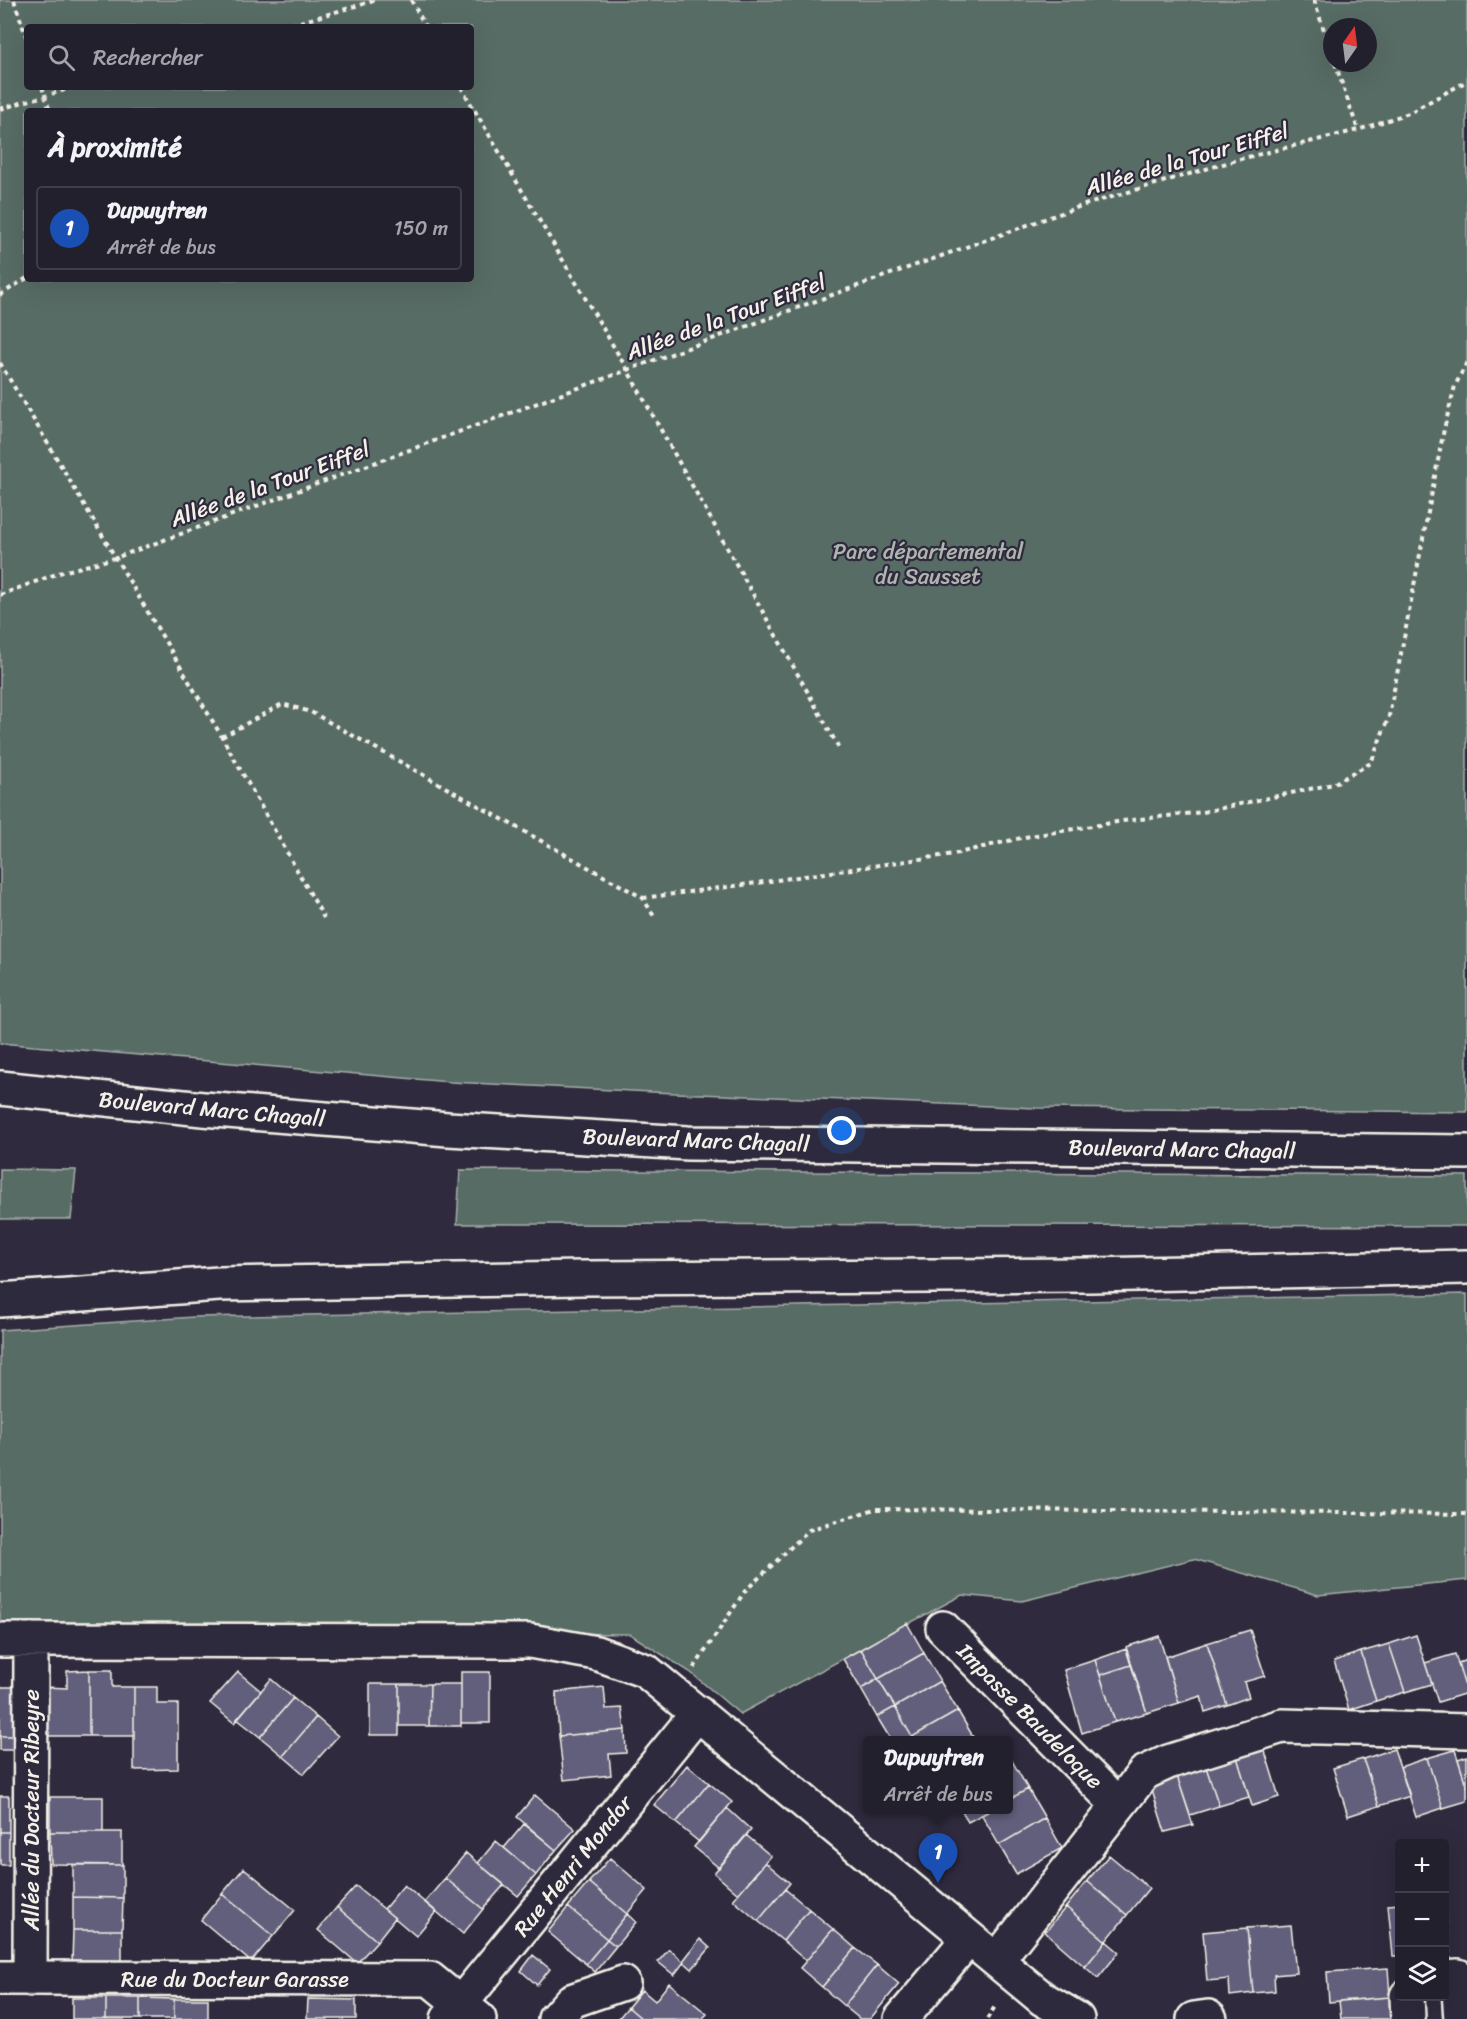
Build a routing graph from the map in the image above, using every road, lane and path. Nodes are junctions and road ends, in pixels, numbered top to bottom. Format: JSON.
{"nodes":[{"id":1,"x":14,"y":0,"type":"edge"},
{"id":2,"x":377,"y":0,"type":"edge"},
{"id":3,"x":411,"y":0,"type":"edge"},
{"id":4,"x":1314,"y":0,"type":"edge"},
{"id":5,"x":293,"y":24,"type":"edge"},
{"id":6,"x":424,"y":24,"type":"edge"},
{"id":7,"x":1323,"y":27,"type":"edge"},
{"id":8,"x":24,"y":30,"type":"edge"},
{"id":9,"x":1338,"y":72,"type":"edge"},
{"id":10,"x":1467,"y":81,"type":"edge"},
{"id":11,"x":43,"y":90,"type":"edge"},
{"id":12,"x":65,"y":90,"type":"edge"},
{"id":13,"x":463,"y":90,"type":"edge"},
{"id":14,"x":44,"y":96,"type":"junction"},
{"id":15,"x":49,"y":108,"type":"edge"},
{"id":16,"x":473,"y":108,"type":"edge"},
{"id":17,"x":0,"y":109,"type":"edge"},
{"id":18,"x":474,"y":109,"type":"edge"},
{"id":19,"x":1358,"y":130,"type":"junction"},
{"id":20,"x":24,"y":280,"type":"edge"},
{"id":21,"x":0,"y":295,"type":"edge"},
{"id":22,"x":1467,"y":362,"type":"edge"},
{"id":23,"x":0,"y":363,"type":"edge"},
{"id":24,"x":628,"y":371,"type":"junction"},
{"id":25,"x":116,"y":558,"type":"junction"},
{"id":26,"x":0,"y":595,"type":"edge"},
{"id":27,"x":222,"y":737,"type":"junction"},
{"id":28,"x":840,"y":748,"type":"dead end"},
{"id":29,"x":643,"y":898,"type":"junction"},
{"id":30,"x":324,"y":918,"type":"dead end"},
{"id":31,"x":655,"y":918,"type":"dead end"},
{"id":32,"x":0,"y":1089,"type":"edge"},
{"id":33,"x":1467,"y":1152,"type":"edge"},
{"id":34,"x":1467,"y":1267,"type":"edge"},
{"id":35,"x":0,"y":1300,"type":"edge"},
{"id":36,"x":1467,"y":1514,"type":"edge"},
{"id":37,"x":943,"y":1628,"type":"dead end"},
{"id":38,"x":16,"y":1640,"type":"edge"},
{"id":39,"x":687,"y":1704,"type":"junction"},
{"id":40,"x":1467,"y":1731,"type":"edge"},
{"id":41,"x":1118,"y":1805,"type":"junction"},
{"id":42,"x":969,"y":1938,"type":"junction"},
{"id":43,"x":997,"y":1960,"type":"junction"},
{"id":44,"x":1449,"y":1977,"type":"edge"},
{"id":45,"x":15,"y":1979,"type":"edge"},
{"id":46,"x":622,"y":1983,"type":"dead end"},
{"id":47,"x":1407,"y":2001,"type":"edge"},
{"id":48,"x":463,"y":2014,"type":"edge"},
{"id":49,"x":555,"y":2019,"type":"edge"},
{"id":50,"x":901,"y":2019,"type":"edge"},
{"id":51,"x":1077,"y":2019,"type":"edge"},
{"id":52,"x":1194,"y":2019,"type":"edge"},
{"id":53,"x":1210,"y":2019,"type":"edge"},
{"id":54,"x":1408,"y":2019,"type":"edge"},
{"id":55,"x":1461,"y":2019,"type":"edge"}],
"edges":[{"from":1,"to":8,"type":"path"},
{"from":2,"to":5,"type":"path"},
{"from":3,"to":6,"type":"path"},
{"from":4,"to":7,"type":"path"},
{"from":9,"to":19,"type":"path"},
{"from":10,"to":19,"type":"path","name":"Allée de la Tour Eiffel"},
{"from":11,"to":14,"type":"path"},
{"from":12,"to":14,"type":"path"},
{"from":13,"to":16,"type":"path"},
{"from":14,"to":15,"type":"path"},
{"from":14,"to":17,"type":"path"},
{"from":18,"to":24,"type":"path"},
{"from":19,"to":24,"type":"path","name":"Allée de la Tour Eiffel"},
{"from":20,"to":21,"type":"path"},
{"from":22,"to":29,"type":"path"},
{"from":23,"to":25,"type":"path"},
{"from":24,"to":25,"type":"path","name":"Allée de la Tour Eiffel"},
{"from":24,"to":28,"type":"path"},
{"from":25,"to":26,"type":"path","name":"Allée de la Tour Eiffel"},
{"from":25,"to":27,"type":"path"},
{"from":27,"to":29,"type":"path"},
{"from":27,"to":30,"type":"path"},
{"from":29,"to":31,"type":"path"},
{"from":32,"to":33,"type":"main road","name":"Boulevard Marc Chagall"},
{"from":34,"to":35,"type":"main road"},
{"from":36,"to":39,"type":"path"},
{"from":37,"to":41,"type":"main road","name":"Impasse Baudeloque"},
{"from":38,"to":39,"type":"main road"},
{"from":38,"to":45,"type":"main road","name":"Allée du Docteur Ribeyre"},
{"from":39,"to":42,"type":"main road"},
{"from":39,"to":48,"type":"main road","name":"Rue Henri Mondor"},
{"from":40,"to":41,"type":"main road"},
{"from":41,"to":43,"type":"main road"},
{"from":42,"to":43,"type":"main road"},
{"from":42,"to":50,"type":"main road"},
{"from":43,"to":51,"type":"main road"},
{"from":44,"to":55,"type":"main road"},
{"from":45,"to":48,"type":"main road","name":"Rue du Docteur Garasse"},
{"from":46,"to":49,"type":"main road"},
{"from":47,"to":54,"type":"main road"},
{"from":52,"to":53,"type":"main road"}]}
